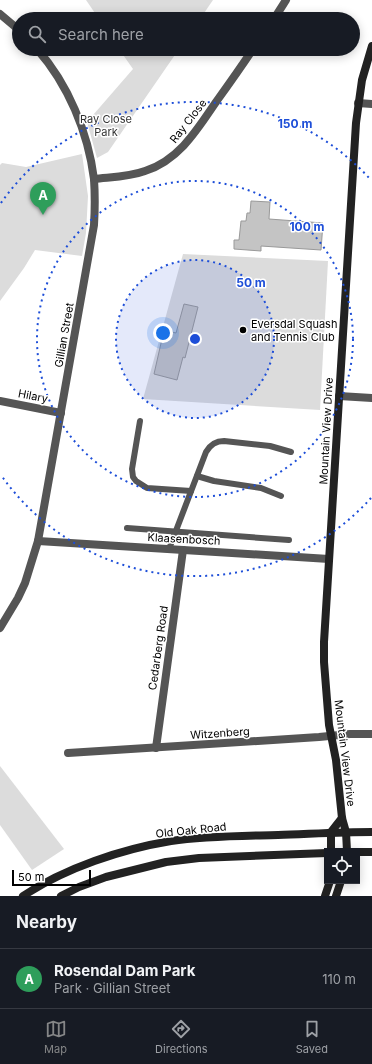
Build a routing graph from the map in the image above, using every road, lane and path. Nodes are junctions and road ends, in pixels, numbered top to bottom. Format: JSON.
{"nodes":[{"id":1,"x":286,"y":0,"type":"edge"},
{"id":2,"x":278,"y":12,"type":"edge"},
{"id":3,"x":0,"y":14,"type":"edge"},
{"id":4,"x":12,"y":24,"type":"edge"},
{"id":5,"x":372,"y":46,"type":"edge"},
{"id":6,"x":42,"y":56,"type":"edge"},
{"id":7,"x":248,"y":56,"type":"edge"},
{"id":8,"x":358,"y":103,"type":"junction"},
{"id":9,"x":372,"y":104,"type":"edge"},
{"id":10,"x":94,"y":179,"type":"junction"},
{"id":11,"x":339,"y":396,"type":"junction"},
{"id":12,"x":372,"y":398,"type":"edge"},
{"id":13,"x":0,"y":401,"type":"edge"},
{"id":14,"x":61,"y":413,"type":"junction"},
{"id":15,"x":140,"y":421,"type":"dead end"},
{"id":16,"x":291,"y":452,"type":"dead end"},
{"id":17,"x":197,"y":476,"type":"junction"},
{"id":18,"x":191,"y":491,"type":"junction"},
{"id":19,"x":281,"y":496,"type":"dead end"},
{"id":20,"x":127,"y":528,"type":"dead end"},
{"id":21,"x":175,"y":532,"type":"junction"},
{"id":22,"x":289,"y":540,"type":"dead end"},
{"id":23,"x":38,"y":542,"type":"junction"},
{"id":24,"x":169,"y":549,"type":"junction"},
{"id":25,"x":183,"y":550,"type":"junction"},
{"id":26,"x":329,"y":559,"type":"junction"},
{"id":27,"x":0,"y":628,"type":"edge"},
{"id":28,"x":372,"y":734,"type":"edge"},
{"id":29,"x":331,"y":736,"type":"junction"},
{"id":30,"x":156,"y":748,"type":"junction"},
{"id":31,"x":68,"y":753,"type":"dead end"},
{"id":32,"x":342,"y":818,"type":"junction"},
{"id":33,"x":331,"y":832,"type":"junction"},
{"id":34,"x":346,"y":832,"type":"junction"},
{"id":35,"x":372,"y":832,"type":"edge"},
{"id":36,"x":331,"y":848,"type":"edge"},
{"id":37,"x":347,"y":848,"type":"edge"},
{"id":38,"x":360,"y":852,"type":"edge"},
{"id":39,"x":372,"y":852,"type":"edge"},
{"id":40,"x":324,"y":853,"type":"edge"},
{"id":41,"x":329,"y":884,"type":"edge"},
{"id":42,"x":340,"y":884,"type":"edge"},
{"id":43,"x":24,"y":896,"type":"edge"},
{"id":44,"x":61,"y":896,"type":"edge"},
{"id":45,"x":325,"y":896,"type":"edge"},
{"id":46,"x":336,"y":896,"type":"edge"}],
"edges":[{"from":1,"to":2,"type":"street"},
{"from":3,"to":4,"type":"street"},
{"from":5,"to":8,"type":"street","name":"Mountain View Drive"},
{"from":6,"to":10,"type":"street","name":"Gillian Street"},
{"from":7,"to":10,"type":"street","name":"Ray Close"},
{"from":8,"to":9,"type":"street"},
{"from":8,"to":11,"type":"street","name":"Mountain View Drive"},
{"from":10,"to":14,"type":"street","name":"Gillian Street"},
{"from":11,"to":12,"type":"street"},
{"from":11,"to":26,"type":"street","name":"Mountain View Drive"},
{"from":13,"to":14,"type":"street","name":"Hilary"},
{"from":14,"to":23,"type":"street","name":"Gillian Street"},
{"from":15,"to":18,"type":"lane"},
{"from":16,"to":17,"type":"lane"},
{"from":17,"to":18,"type":"lane"},
{"from":17,"to":19,"type":"lane"},
{"from":18,"to":21,"type":"lane"},
{"from":20,"to":21,"type":"lane"},
{"from":21,"to":22,"type":"lane"},
{"from":21,"to":24,"type":"lane"},
{"from":23,"to":24,"type":"street","name":"Klaasenbosch"},
{"from":23,"to":27,"type":"street","name":"Gillian Street"},
{"from":24,"to":25,"type":"street","name":"Klaasenbosch"},
{"from":25,"to":26,"type":"street","name":"Klaasenbosch"},
{"from":25,"to":30,"type":"street","name":"Cedarberg Road"},
{"from":26,"to":29,"type":"street","name":"Mountain View Drive"},
{"from":28,"to":29,"type":"street","name":"Witzenberg"},
{"from":29,"to":30,"type":"street","name":"Witzenberg"},
{"from":29,"to":32,"type":"street","name":"Mountain View Drive"},
{"from":30,"to":31,"type":"street","name":"Witzenberg"},
{"from":32,"to":33,"type":"street","name":"Mountain View Drive"},
{"from":32,"to":34,"type":"street","name":"Mountain View Drive"},
{"from":33,"to":34,"type":"street","name":"Old Oak Road"},
{"from":33,"to":36,"type":"street"},
{"from":33,"to":43,"type":"street","name":"Old Oak Road"},
{"from":34,"to":35,"type":"street","name":"Old Oak Road"},
{"from":34,"to":37,"type":"street","name":"Mountain View Drive"},
{"from":38,"to":39,"type":"street"},
{"from":40,"to":44,"type":"street"},
{"from":41,"to":45,"type":"street"},
{"from":42,"to":46,"type":"street"}]}
